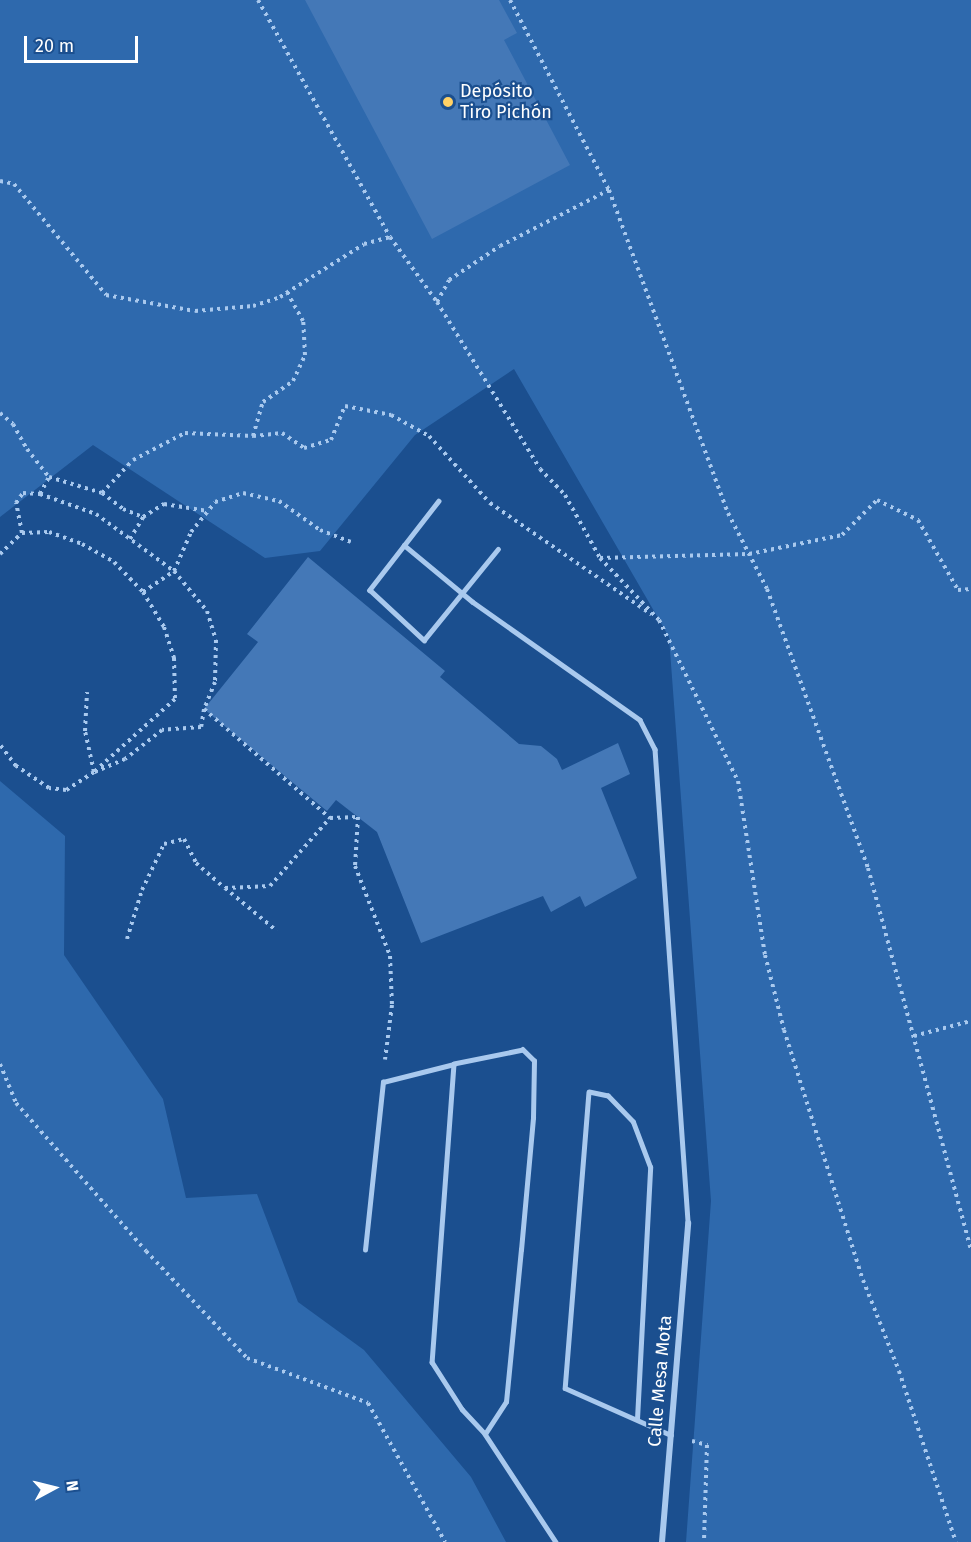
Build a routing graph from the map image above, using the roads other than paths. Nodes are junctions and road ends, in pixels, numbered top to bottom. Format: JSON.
{"nodes":[{"id":1,"x":439,"y":501,"type":"dead end"},
{"id":2,"x":404,"y":545,"type":"junction"},
{"id":3,"x":498,"y":549,"type":"dead end"},
{"id":4,"x":464,"y":594,"type":"junction"},
{"id":5,"x":454,"y":1064,"type":"junction"},
{"id":6,"x":688,"y":1222,"type":"joint"},
{"id":7,"x":366,"y":1250,"type":"dead end"},
{"id":8,"x":637,"y":1419,"type":"junction"},
{"id":9,"x":485,"y":1434,"type":"junction"},
{"id":10,"x":671,"y":1435,"type":"junction"},
{"id":11,"x":556,"y":1542,"type":"edge"},
{"id":12,"x":662,"y":1542,"type":"edge"}],
"edges":[{"from":1,"to":2,"type":"lane"},
{"from":2,"to":4,"type":"lane"},
{"from":2,"to":4,"type":"lane"},
{"from":3,"to":4,"type":"lane"},
{"from":4,"to":6,"type":"lane"},
{"from":5,"to":7,"type":"lane"},
{"from":5,"to":9,"type":"lane"},
{"from":5,"to":9,"type":"lane"},
{"from":6,"to":10,"type":"street","name":"Calle Mesa Mota"},
{"from":8,"to":8,"type":"lane"},
{"from":8,"to":10,"type":"lane"},
{"from":9,"to":11,"type":"lane"},
{"from":10,"to":12,"type":"street","name":"Calle Mesa Mota"}]}
